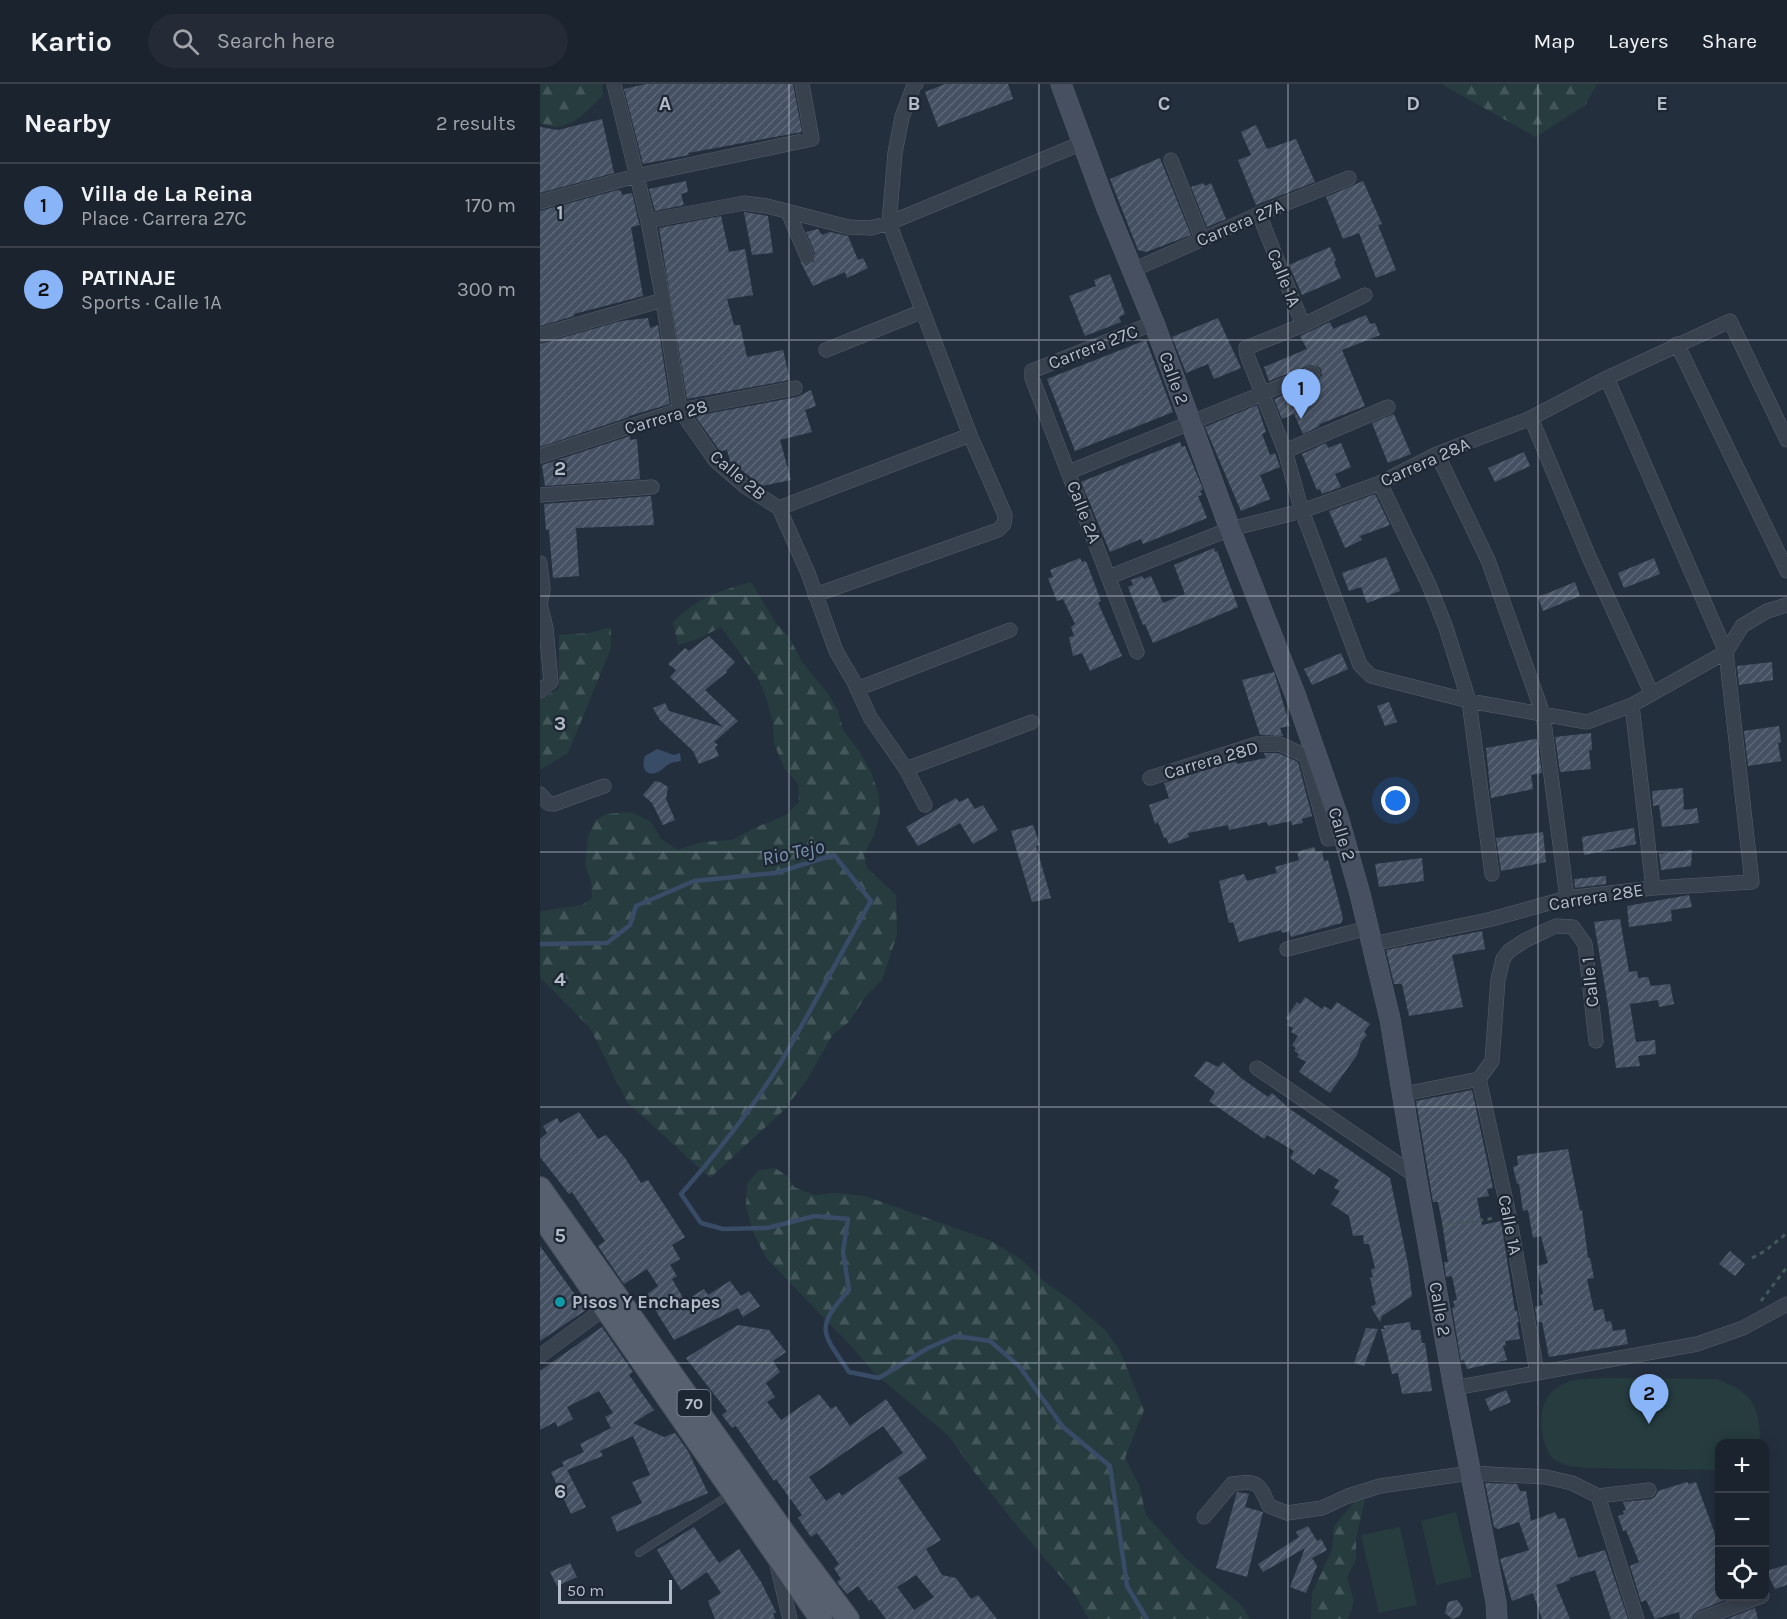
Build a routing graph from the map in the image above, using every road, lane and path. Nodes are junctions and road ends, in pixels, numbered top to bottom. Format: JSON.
{"nodes":[{"id":1,"x":614,"y":84,"type":"edge"},
{"id":2,"x":802,"y":84,"type":"edge"},
{"id":3,"x":915,"y":84,"type":"edge"},
{"id":4,"x":1060,"y":84,"type":"edge"},
{"id":5,"x":1082,"y":143,"type":"junction"},
{"id":6,"x":1171,"y":160,"type":"dead end"},
{"id":7,"x":636,"y":176,"type":"junction"},
{"id":8,"x":1349,"y":178,"type":"dead end"},
{"id":9,"x":540,"y":202,"type":"edge"},
{"id":10,"x":788,"y":212,"type":"junction"},
{"id":11,"x":1259,"y":214,"type":"junction"},
{"id":12,"x":648,"y":221,"type":"junction"},
{"id":13,"x":889,"y":223,"type":"junction"},
{"id":14,"x":1202,"y":239,"type":"junction"},
{"id":15,"x":807,"y":256,"type":"dead end"},
{"id":16,"x":1132,"y":270,"type":"junction"},
{"id":17,"x":1365,"y":295,"type":"dead end"},
{"id":18,"x":663,"y":300,"type":"junction"},
{"id":19,"x":923,"y":311,"type":"junction"},
{"id":20,"x":1154,"y":323,"type":"junction"},
{"id":21,"x":1303,"y":325,"type":"junction"},
{"id":22,"x":540,"y":335,"type":"edge"},
{"id":23,"x":1677,"y":344,"type":"junction"},
{"id":24,"x":826,"y":350,"type":"dead end"},
{"id":25,"x":1032,"y":371,"type":"joint"},
{"id":26,"x":1313,"y":373,"type":"dead end"},
{"id":27,"x":1607,"y":378,"type":"junction"},
{"id":28,"x":795,"y":388,"type":"dead end"},
{"id":29,"x":1262,"y":394,"type":"junction"},
{"id":30,"x":1388,"y":407,"type":"dead end"},
{"id":31,"x":680,"y":410,"type":"junction"},
{"id":32,"x":1531,"y":418,"type":"junction"},
{"id":33,"x":1190,"y":421,"type":"junction"},
{"id":34,"x":970,"y":435,"type":"junction"},
{"id":35,"x":1787,"y":440,"type":"edge"},
{"id":36,"x":1285,"y":451,"type":"junction"},
{"id":37,"x":1437,"y":454,"type":"junction"},
{"id":38,"x":540,"y":456,"type":"edge"},
{"id":39,"x":1069,"y":472,"type":"junction"},
{"id":40,"x":1380,"y":483,"type":"junction"},
{"id":41,"x":652,"y":486,"type":"dead end"},
{"id":42,"x":540,"y":495,"type":"edge"},
{"id":43,"x":779,"y":508,"type":"junction"},
{"id":44,"x":1302,"y":511,"type":"junction"},
{"id":45,"x":1230,"y":530,"type":"junction"},
{"id":46,"x":540,"y":563,"type":"edge"},
{"id":47,"x":1787,"y":571,"type":"edge"},
{"id":48,"x":1109,"y":577,"type":"junction"},
{"id":49,"x":815,"y":595,"type":"junction"},
{"id":50,"x":1787,"y":605,"type":"edge"},
{"id":51,"x":1010,"y":630,"type":"dead end"},
{"id":52,"x":1137,"y":652,"type":"dead end"},
{"id":53,"x":1726,"y":652,"type":"junction"},
{"id":54,"x":857,"y":689,"type":"junction"},
{"id":55,"x":540,"y":691,"type":"edge"},
{"id":56,"x":1651,"y":692,"type":"junction"},
{"id":57,"x":1469,"y":701,"type":"junction"},
{"id":58,"x":1632,"y":705,"type":"junction"},
{"id":59,"x":1543,"y":714,"type":"junction"},
{"id":60,"x":1032,"y":722,"type":"dead end"},
{"id":61,"x":906,"y":769,"type":"junction"},
{"id":62,"x":1150,"y":778,"type":"dead end"},
{"id":63,"x":604,"y":786,"type":"dead end"},
{"id":64,"x":540,"y":794,"type":"edge"},
{"id":65,"x":925,"y":805,"type":"dead end"},
{"id":66,"x":1336,"y":826,"type":"junction"},
{"id":67,"x":1492,"y":874,"type":"dead end"},
{"id":68,"x":1653,"y":888,"type":"junction"},
{"id":69,"x":1567,"y":898,"type":"junction"},
{"id":70,"x":1370,"y":936,"type":"junction"},
{"id":71,"x":1287,"y":949,"type":"dead end"},
{"id":72,"x":1596,"y":1041,"type":"dead end"},
{"id":73,"x":1257,"y":1068,"type":"dead end"},
{"id":74,"x":1479,"y":1079,"type":"junction"},
{"id":75,"x":1404,"y":1094,"type":"junction"},
{"id":76,"x":1416,"y":1176,"type":"junction"},
{"id":77,"x":540,"y":1188,"type":"edge"},
{"id":78,"x":540,"y":1214,"type":"edge"},
{"id":79,"x":1509,"y":1215,"type":"junction"},
{"id":80,"x":1425,"y":1229,"type":"junction"},
{"id":81,"x":1787,"y":1233,"type":"edge"},
{"id":82,"x":1752,"y":1258,"type":"dead end"},
{"id":83,"x":1787,"y":1267,"type":"edge"},
{"id":84,"x":1787,"y":1304,"type":"edge"},
{"id":85,"x":605,"y":1308,"type":"junction"},
{"id":86,"x":1758,"y":1318,"type":"junction"},
{"id":87,"x":540,"y":1356,"type":"edge"},
{"id":88,"x":1538,"y":1372,"type":"junction"},
{"id":89,"x":1454,"y":1388,"type":"junction"},
{"id":90,"x":1470,"y":1473,"type":"junction"},
{"id":91,"x":1649,"y":1490,"type":"dead end"},
{"id":92,"x":734,"y":1492,"type":"junction"},
{"id":93,"x":1599,"y":1496,"type":"junction"},
{"id":94,"x":1204,"y":1517,"type":"dead end"},
{"id":95,"x":774,"y":1549,"type":"junction"},
{"id":96,"x":639,"y":1553,"type":"dead end"},
{"id":97,"x":1752,"y":1601,"type":"edge"},
{"id":98,"x":790,"y":1619,"type":"edge"},
{"id":99,"x":821,"y":1619,"type":"edge"},
{"id":100,"x":848,"y":1619,"type":"edge"},
{"id":101,"x":1497,"y":1619,"type":"edge"},
{"id":102,"x":1637,"y":1619,"type":"edge"},
{"id":103,"x":1701,"y":1619,"type":"edge"}],
"edges":[{"from":1,"to":7,"type":"street","name":"Calle 2B"},
{"from":2,"to":7,"type":"street"},
{"from":3,"to":13,"type":"street"},
{"from":4,"to":5,"type":"street","name":"Calle 2"},
{"from":5,"to":13,"type":"street"},
{"from":5,"to":16,"type":"street","name":"Calle 2"},
{"from":6,"to":14,"type":"street"},
{"from":7,"to":9,"type":"street"},
{"from":7,"to":12,"type":"street","name":"Calle 2B"},
{"from":8,"to":11,"type":"street","name":"Carrera 27A"},
{"from":10,"to":12,"type":"street"},
{"from":10,"to":13,"type":"street"},
{"from":10,"to":15,"type":"street"},
{"from":11,"to":14,"type":"street","name":"Carrera 27A"},
{"from":11,"to":21,"type":"street","name":"Calle 1A"},
{"from":12,"to":18,"type":"street","name":"Calle 2B"},
{"from":13,"to":19,"type":"street"},
{"from":14,"to":16,"type":"street","name":"Carrera 27A"},
{"from":16,"to":20,"type":"street","name":"Calle 2"},
{"from":17,"to":21,"type":"street"},
{"from":18,"to":22,"type":"street"},
{"from":18,"to":31,"type":"street","name":"Calle 2B"},
{"from":19,"to":24,"type":"street"},
{"from":19,"to":34,"type":"street"},
{"from":20,"to":25,"type":"street","name":"Carrera 27C"},
{"from":20,"to":33,"type":"street","name":"Calle 2"},
{"from":21,"to":29,"type":"street","name":"Calle 1A"},
{"from":23,"to":27,"type":"street","name":"Carrera 28A"},
{"from":23,"to":35,"type":"street","name":"Carrera 28A"},
{"from":23,"to":47,"type":"street"},
{"from":25,"to":39,"type":"street","name":"Calle 2A"},
{"from":26,"to":29,"type":"street"},
{"from":27,"to":32,"type":"street","name":"Carrera 28A"},
{"from":27,"to":53,"type":"street"},
{"from":28,"to":31,"type":"street","name":"Carrera 28"},
{"from":29,"to":33,"type":"street"},
{"from":29,"to":36,"type":"street","name":"Calle 1A"},
{"from":30,"to":36,"type":"street"},
{"from":31,"to":38,"type":"street","name":"Carrera 28"},
{"from":31,"to":43,"type":"street","name":"Calle 2B"},
{"from":32,"to":37,"type":"street","name":"Carrera 28A"},
{"from":32,"to":56,"type":"street"},
{"from":33,"to":39,"type":"street"},
{"from":33,"to":45,"type":"street","name":"Calle 2"},
{"from":34,"to":43,"type":"street"},
{"from":34,"to":49,"type":"street"},
{"from":36,"to":44,"type":"street","name":"Calle 1A"},
{"from":37,"to":40,"type":"street","name":"Carrera 28A"},
{"from":37,"to":59,"type":"street"},
{"from":39,"to":48,"type":"street","name":"Calle 2A"},
{"from":40,"to":44,"type":"street","name":"Carrera 28A"},
{"from":40,"to":57,"type":"street"},
{"from":41,"to":42,"type":"street"},
{"from":43,"to":49,"type":"street","name":"Calle 2B"},
{"from":44,"to":45,"type":"street","name":"Carrera 28A"},
{"from":44,"to":57,"type":"street","name":"Calle 1A"},
{"from":45,"to":48,"type":"street","name":"Carrera 28A"},
{"from":45,"to":66,"type":"street","name":"Calle 2"},
{"from":46,"to":55,"type":"street"},
{"from":48,"to":52,"type":"street","name":"Calle 2A"},
{"from":49,"to":54,"type":"street","name":"Calle 2B"},
{"from":50,"to":53,"type":"street"},
{"from":51,"to":54,"type":"street"},
{"from":53,"to":56,"type":"street"},
{"from":53,"to":68,"type":"street","name":"Carrera 28E"},
{"from":54,"to":61,"type":"street","name":"Calle 2B"},
{"from":56,"to":58,"type":"street"},
{"from":57,"to":59,"type":"street"},
{"from":57,"to":67,"type":"street"},
{"from":58,"to":59,"type":"street"},
{"from":58,"to":68,"type":"street"},
{"from":59,"to":69,"type":"street"},
{"from":60,"to":61,"type":"street"},
{"from":61,"to":65,"type":"street","name":"Calle 2B"},
{"from":62,"to":66,"type":"street","name":"Carrera 28D"},
{"from":63,"to":64,"type":"street"},
{"from":66,"to":70,"type":"street","name":"Calle 2"},
{"from":68,"to":69,"type":"street","name":"Carrera 28E"},
{"from":69,"to":70,"type":"street","name":"Carrera 28E"},
{"from":70,"to":71,"type":"street","name":"Carrera 28E"},
{"from":70,"to":75,"type":"street","name":"Calle 2"},
{"from":72,"to":74,"type":"street","name":"Calle 1"},
{"from":73,"to":76,"type":"street"},
{"from":74,"to":75,"type":"street"},
{"from":74,"to":79,"type":"street","name":"Calle 1A"},
{"from":75,"to":76,"type":"street","name":"Calle 2"},
{"from":76,"to":80,"type":"street","name":"Calle 2"},
{"from":77,"to":100,"type":"main road","number":"70"},
{"from":78,"to":85,"type":"main road","number":"70"},
{"from":79,"to":80,"type":"path"},
{"from":79,"to":88,"type":"street","name":"Calle 1A"},
{"from":80,"to":89,"type":"street","name":"Calle 2"},
{"from":81,"to":82,"type":"path"},
{"from":83,"to":86,"type":"path"},
{"from":84,"to":86,"type":"street"},
{"from":85,"to":87,"type":"street"},
{"from":85,"to":92,"type":"main road","number":"70"},
{"from":86,"to":88,"type":"street"},
{"from":88,"to":89,"type":"street"},
{"from":89,"to":90,"type":"street","name":"Calle 2"},
{"from":90,"to":93,"type":"street"},
{"from":90,"to":94,"type":"street"},
{"from":90,"to":101,"type":"street","name":"Calle 2"},
{"from":91,"to":93,"type":"street"},
{"from":92,"to":95,"type":"main road","number":"70"},
{"from":92,"to":96,"type":"lane"},
{"from":93,"to":102,"type":"street"},
{"from":95,"to":98,"type":"street"},
{"from":95,"to":99,"type":"main road","number":"70"},
{"from":97,"to":103,"type":"street"}]}
